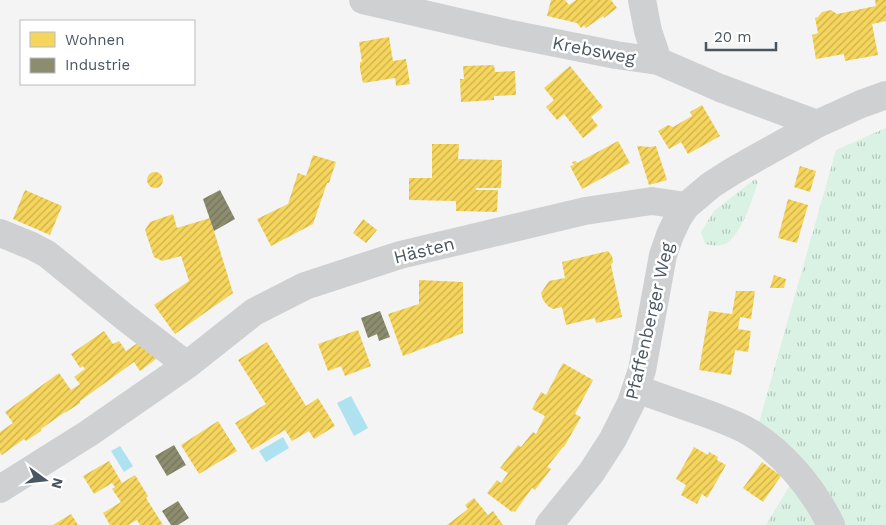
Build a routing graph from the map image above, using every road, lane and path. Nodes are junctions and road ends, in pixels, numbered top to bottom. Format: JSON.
{"nodes":[{"id":1,"x":363,"y":0,"type":"edge"},
{"id":2,"x":642,"y":0,"type":"edge"},
{"id":3,"x":658,"y":61,"type":"junction"},
{"id":4,"x":886,"y":95,"type":"edge"},
{"id":5,"x":817,"y":124,"type":"junction"},
{"id":6,"x":686,"y":206,"type":"junction"},
{"id":7,"x":0,"y":233,"type":"edge"},
{"id":8,"x":187,"y":365,"type":"junction"},
{"id":9,"x":636,"y":389,"type":"junction"},
{"id":10,"x":0,"y":489,"type":"edge"},
{"id":11,"x":548,"y":525,"type":"edge"},
{"id":12,"x":831,"y":525,"type":"edge"}],
"edges":[{"from":1,"to":3,"type":"street","name":"Krebsweg"},
{"from":2,"to":3,"type":"street"},
{"from":3,"to":5,"type":"street","name":"Krebsweg"},
{"from":4,"to":5,"type":"street","name":"Pfaffenberger Weg"},
{"from":5,"to":6,"type":"street","name":"Pfaffenberger Weg"},
{"from":6,"to":8,"type":"street","name":"Hästen"},
{"from":6,"to":9,"type":"street","name":"Pfaffenberger Weg"},
{"from":7,"to":8,"type":"street"},
{"from":8,"to":10,"type":"street","name":"Hästen"},
{"from":9,"to":11,"type":"street","name":"Pfaffenberger Weg"},
{"from":9,"to":12,"type":"street"}]}
